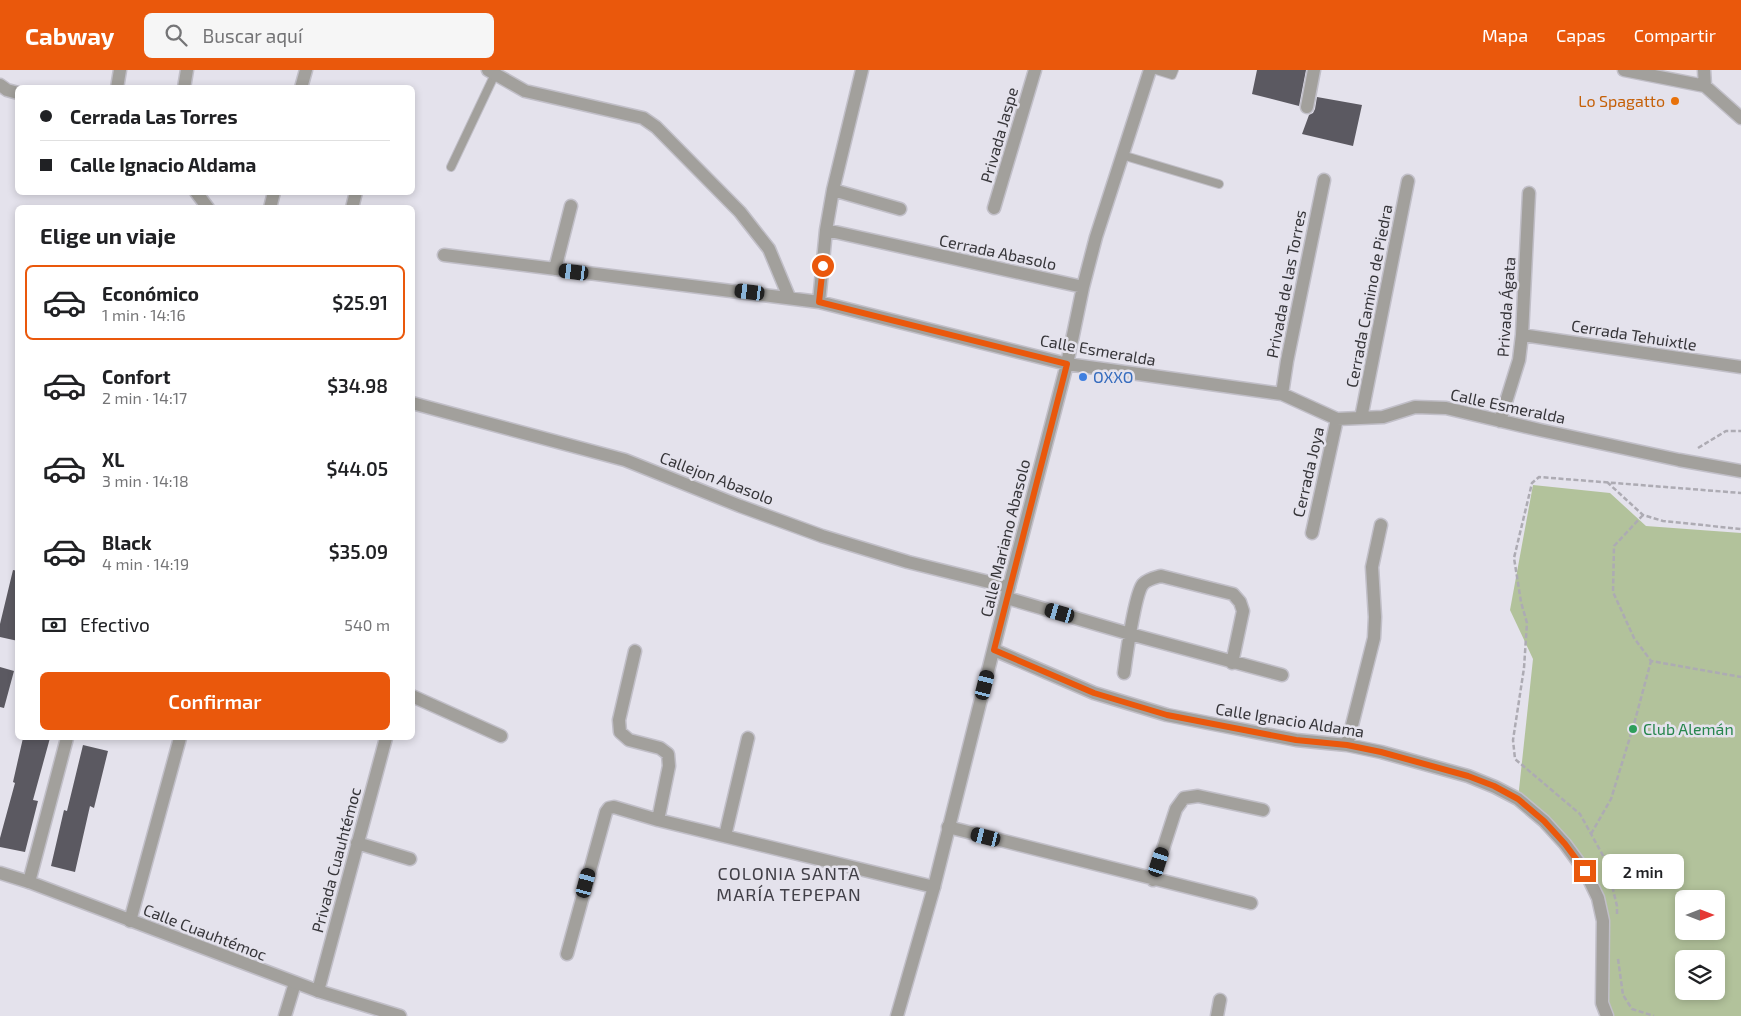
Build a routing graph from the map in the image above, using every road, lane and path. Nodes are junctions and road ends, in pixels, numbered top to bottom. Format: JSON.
{"nodes":[{"id":1,"x":120,"y":70,"type":"edge"},
{"id":2,"x":187,"y":70,"type":"edge"},
{"id":3,"x":306,"y":70,"type":"edge"},
{"id":4,"x":862,"y":70,"type":"edge"},
{"id":5,"x":1035,"y":70,"type":"edge"},
{"id":6,"x":1150,"y":70,"type":"edge"},
{"id":7,"x":1156,"y":70,"type":"edge"},
{"id":8,"x":1174,"y":70,"type":"edge"},
{"id":9,"x":1314,"y":70,"type":"edge"},
{"id":10,"x":1624,"y":70,"type":"edge"},
{"id":11,"x":1704,"y":70,"type":"edge"},
{"id":12,"x":492,"y":72,"type":"edge"},
{"id":13,"x":0,"y":85,"type":"edge"},
{"id":14,"x":118,"y":85,"type":"edge"},
{"id":15,"x":184,"y":85,"type":"edge"},
{"id":16,"x":302,"y":85,"type":"edge"},
{"id":17,"x":1705,"y":86,"type":"junction"},
{"id":18,"x":15,"y":92,"type":"edge"},
{"id":19,"x":1307,"y":107,"type":"dead end"},
{"id":20,"x":1741,"y":118,"type":"edge"},
{"id":21,"x":1122,"y":155,"type":"junction"},
{"id":22,"x":451,"y":167,"type":"dead end"},
{"id":23,"x":1324,"y":180,"type":"dead end"},
{"id":24,"x":1408,"y":181,"type":"dead end"},
{"id":25,"x":1219,"y":184,"type":"dead end"},
{"id":26,"x":833,"y":190,"type":"junction"},
{"id":27,"x":1528,"y":192,"type":"dead end"},
{"id":28,"x":571,"y":206,"type":"dead end"},
{"id":29,"x":994,"y":208,"type":"dead end"},
{"id":30,"x":900,"y":209,"type":"dead end"},
{"id":31,"x":826,"y":230,"type":"junction"},
{"id":32,"x":444,"y":255,"type":"dead end"},
{"id":33,"x":555,"y":269,"type":"junction"},
{"id":34,"x":1083,"y":287,"type":"junction"},
{"id":35,"x":789,"y":297,"type":"junction"},
{"id":36,"x":819,"y":302,"type":"junction"},
{"id":37,"x":1522,"y":335,"type":"junction"},
{"id":38,"x":1067,"y":364,"type":"junction"},
{"id":39,"x":1741,"y":367,"type":"edge"},
{"id":40,"x":1282,"y":394,"type":"junction"},
{"id":41,"x":415,"y":404,"type":"edge"},
{"id":42,"x":1361,"y":418,"type":"junction"},
{"id":43,"x":1337,"y":419,"type":"junction"},
{"id":44,"x":1500,"y":422,"type":"junction"},
{"id":45,"x":1741,"y":431,"type":"edge"},
{"id":46,"x":1680,"y":460,"type":"junction"},
{"id":47,"x":1741,"y":471,"type":"edge"},
{"id":48,"x":1607,"y":481,"type":"junction"},
{"id":49,"x":1741,"y":493,"type":"edge"},
{"id":50,"x":1643,"y":515,"type":"junction"},
{"id":51,"x":1381,"y":525,"type":"dead end"},
{"id":52,"x":1741,"y":529,"type":"edge"},
{"id":53,"x":1312,"y":532,"type":"dead end"},
{"id":54,"x":1008,"y":592,"type":"junction"},
{"id":55,"x":1130,"y":634,"type":"junction"},
{"id":56,"x":635,"y":650,"type":"dead end"},
{"id":57,"x":994,"y":650,"type":"junction"},
{"id":58,"x":1651,"y":661,"type":"junction"},
{"id":59,"x":1232,"y":662,"type":"junction"},
{"id":60,"x":1124,"y":673,"type":"dead end"},
{"id":61,"x":1282,"y":675,"type":"dead end"},
{"id":62,"x":1741,"y":677,"type":"edge"},
{"id":63,"x":415,"y":697,"type":"edge"},
{"id":64,"x":501,"y":736,"type":"dead end"},
{"id":65,"x":748,"y":738,"type":"dead end"},
{"id":66,"x":66,"y":740,"type":"edge"},
{"id":67,"x":179,"y":740,"type":"edge"},
{"id":68,"x":385,"y":740,"type":"edge"},
{"id":69,"x":1347,"y":745,"type":"junction"},
{"id":70,"x":1263,"y":810,"type":"dead end"},
{"id":71,"x":658,"y":820,"type":"junction"},
{"id":72,"x":948,"y":827,"type":"junction"},
{"id":73,"x":1591,"y":834,"type":"junction"},
{"id":74,"x":725,"y":836,"type":"junction"},
{"id":75,"x":357,"y":843,"type":"junction"},
{"id":76,"x":410,"y":859,"type":"dead end"},
{"id":77,"x":0,"y":873,"type":"edge"},
{"id":78,"x":1153,"y":880,"type":"junction"},
{"id":79,"x":29,"y":882,"type":"junction"},
{"id":80,"x":934,"y":887,"type":"junction"},
{"id":81,"x":1251,"y":903,"type":"dead end"},
{"id":82,"x":1617,"y":916,"type":"dead end"},
{"id":83,"x":130,"y":920,"type":"junction"},
{"id":84,"x":567,"y":954,"type":"dead end"},
{"id":85,"x":1617,"y":955,"type":"dead end"},
{"id":86,"x":295,"y":983,"type":"junction"},
{"id":87,"x":318,"y":992,"type":"junction"},
{"id":88,"x":1220,"y":1000,"type":"dead end"},
{"id":89,"x":285,"y":1016,"type":"edge"},
{"id":90,"x":400,"y":1016,"type":"edge"},
{"id":91,"x":897,"y":1016,"type":"edge"},
{"id":92,"x":1217,"y":1016,"type":"edge"},
{"id":93,"x":1607,"y":1016,"type":"edge"},
{"id":94,"x":1654,"y":1016,"type":"edge"}],
"edges":[{"from":1,"to":14,"type":"street"},
{"from":2,"to":15,"type":"street"},
{"from":3,"to":16,"type":"street"},
{"from":4,"to":26,"type":"street"},
{"from":5,"to":29,"type":"street","name":"Privada Jaspe"},
{"from":6,"to":21,"type":"street","name":"Calle Mariano Abasolo"},
{"from":7,"to":8,"type":"lane"},
{"from":9,"to":19,"type":"street"},
{"from":10,"to":17,"type":"street"},
{"from":11,"to":17,"type":"street"},
{"from":12,"to":22,"type":"lane"},
{"from":12,"to":35,"type":"street"},
{"from":13,"to":18,"type":"street"},
{"from":17,"to":20,"type":"street"},
{"from":21,"to":25,"type":"lane"},
{"from":21,"to":34,"type":"street","name":"Calle Mariano Abasolo"},
{"from":23,"to":40,"type":"street","name":"Privada de las Torres"},
{"from":24,"to":42,"type":"street","name":"Cerrada Camino de Piedra"},
{"from":26,"to":30,"type":"street"},
{"from":26,"to":31,"type":"street"},
{"from":27,"to":37,"type":"street","name":"Privada Ágata"},
{"from":28,"to":33,"type":"street"},
{"from":31,"to":34,"type":"street","name":"Cerrada Abasolo"},
{"from":31,"to":36,"type":"street"},
{"from":32,"to":33,"type":"street","name":"Calle Esmeralda"},
{"from":33,"to":35,"type":"street","name":"Calle Esmeralda"},
{"from":34,"to":38,"type":"street","name":"Calle Mariano Abasolo"},
{"from":35,"to":36,"type":"street","name":"Calle Esmeralda"},
{"from":36,"to":38,"type":"street","name":"Calle Esmeralda"},
{"from":37,"to":39,"type":"street","name":"Cerrada Tehuixtle"},
{"from":37,"to":44,"type":"street","name":"Privada Ágata"},
{"from":38,"to":40,"type":"street","name":"Calle Esmeralda"},
{"from":38,"to":54,"type":"street","name":"Calle Mariano Abasolo"},
{"from":40,"to":43,"type":"street","name":"Calle Esmeralda"},
{"from":41,"to":54,"type":"street","name":"Callejon Abasolo"},
{"from":42,"to":43,"type":"street","name":"Calle Esmeralda"},
{"from":42,"to":44,"type":"street","name":"Calle Esmeralda"},
{"from":43,"to":53,"type":"street","name":"Cerrada Joya"},
{"from":44,"to":46,"type":"street","name":"Calle Esmeralda"},
{"from":45,"to":46,"type":"path"},
{"from":46,"to":47,"type":"street","name":"Calle Esmeralda"},
{"from":48,"to":49,"type":"path"},
{"from":48,"to":50,"type":"path"},
{"from":48,"to":73,"type":"path"},
{"from":50,"to":52,"type":"path"},
{"from":50,"to":58,"type":"path"},
{"from":51,"to":69,"type":"street"},
{"from":54,"to":55,"type":"street","name":"Callejon Abasolo"},
{"from":54,"to":57,"type":"street","name":"Calle Mariano Abasolo"},
{"from":55,"to":59,"type":"street","name":"Callejon Abasolo"},
{"from":55,"to":59,"type":"street"},
{"from":55,"to":60,"type":"street"},
{"from":56,"to":71,"type":"street"},
{"from":57,"to":69,"type":"street","name":"Calle Ignacio Aldama"},
{"from":57,"to":72,"type":"street","name":"Calle Mariano Abasolo"},
{"from":58,"to":62,"type":"path"},
{"from":58,"to":73,"type":"path"},
{"from":59,"to":61,"type":"street","name":"Callejon Abasolo"},
{"from":63,"to":64,"type":"street"},
{"from":65,"to":74,"type":"street"},
{"from":66,"to":79,"type":"street"},
{"from":67,"to":83,"type":"street"},
{"from":68,"to":75,"type":"street","name":"Privada Cuauhtémoc"},
{"from":69,"to":93,"type":"street","name":"Calle Ignacio Aldama"},
{"from":70,"to":78,"type":"street"},
{"from":71,"to":74,"type":"street"},
{"from":71,"to":84,"type":"street"},
{"from":72,"to":78,"type":"street"},
{"from":72,"to":80,"type":"street","name":"Calle Mariano Abasolo"},
{"from":73,"to":82,"type":"path"},
{"from":74,"to":80,"type":"street"},
{"from":75,"to":76,"type":"street"},
{"from":75,"to":87,"type":"street","name":"Privada Cuauhtémoc"},
{"from":77,"to":79,"type":"street","name":"Calle Cuauhtémoc"},
{"from":78,"to":81,"type":"street"},
{"from":79,"to":83,"type":"street","name":"Calle Cuauhtémoc"},
{"from":80,"to":91,"type":"street","name":"Calle Mariano Abasolo"},
{"from":83,"to":86,"type":"street","name":"Calle Cuauhtémoc"},
{"from":85,"to":94,"type":"path"},
{"from":86,"to":87,"type":"street","name":"Calle Cuauhtémoc"},
{"from":86,"to":89,"type":"street"},
{"from":87,"to":90,"type":"street","name":"Calle Cuauhtémoc"},
{"from":88,"to":92,"type":"street"}]}
